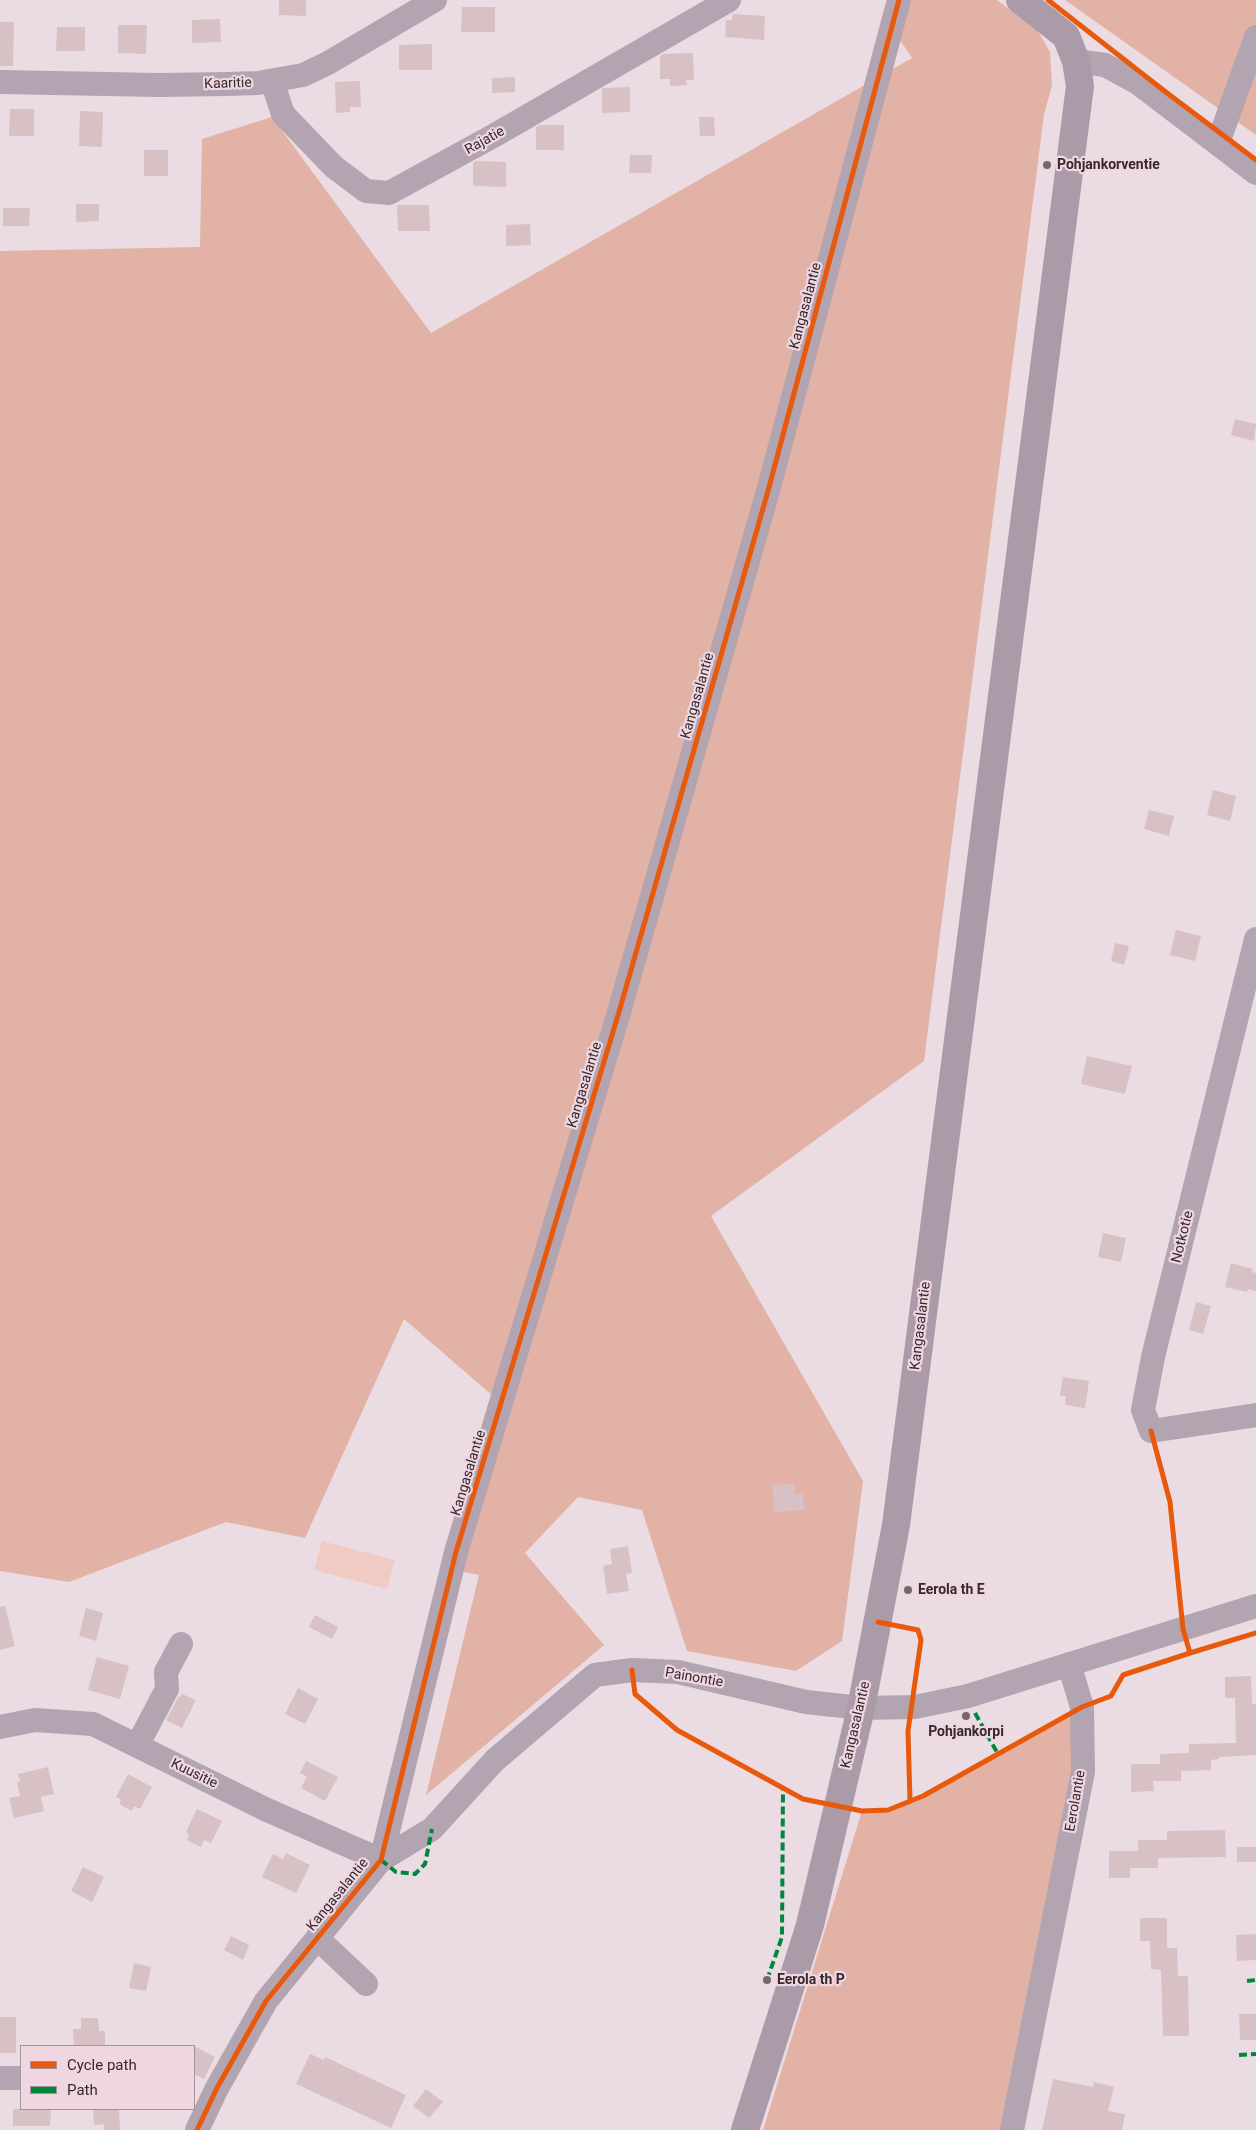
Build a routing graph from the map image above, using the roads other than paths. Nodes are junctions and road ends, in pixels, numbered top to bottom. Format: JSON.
{"nodes":[{"id":1,"x":435,"y":0,"type":"edge"},
{"id":2,"x":729,"y":0,"type":"edge"},
{"id":3,"x":899,"y":0,"type":"edge"},
{"id":4,"x":1020,"y":0,"type":"edge"},
{"id":5,"x":1256,"y":37,"type":"edge"},
{"id":6,"x":1076,"y":61,"type":"junction"},
{"id":7,"x":272,"y":81,"type":"junction"},
{"id":8,"x":0,"y":82,"type":"edge"},
{"id":9,"x":1218,"y":143,"type":"junction"},
{"id":10,"x":1256,"y":173,"type":"edge"},
{"id":11,"x":1256,"y":939,"type":"edge"},
{"id":12,"x":1256,"y":1415,"type":"edge"},
{"id":13,"x":1256,"y":1606,"type":"edge"},
{"id":14,"x":181,"y":1644,"type":"dead end"},
{"id":15,"x":1069,"y":1664,"type":"junction"},
{"id":16,"x":861,"y":1708,"type":"junction"},
{"id":17,"x":0,"y":1727,"type":"edge"},
{"id":18,"x":137,"y":1746,"type":"junction"},
{"id":19,"x":381,"y":1860,"type":"junction"},
{"id":20,"x":317,"y":1938,"type":"junction"},
{"id":21,"x":366,"y":1984,"type":"dead end"},
{"id":22,"x":0,"y":2078,"type":"edge"},
{"id":23,"x":20,"y":2078,"type":"edge"},
{"id":24,"x":197,"y":2118,"type":"edge"},
{"id":25,"x":745,"y":2130,"type":"edge"},
{"id":26,"x":1012,"y":2130,"type":"edge"}],
"edges":[{"from":1,"to":7,"type":"street","name":"Kaaritie"},
{"from":2,"to":7,"type":"street","name":"Rajatie"},
{"from":3,"to":19,"type":"street","name":"Kangasalantie"},
{"from":4,"to":6,"type":"main road"},
{"from":5,"to":9,"type":"street"},
{"from":6,"to":9,"type":"street"},
{"from":6,"to":16,"type":"main road","name":"Kangasalantie"},
{"from":7,"to":8,"type":"street","name":"Kaaritie"},
{"from":9,"to":10,"type":"street"},
{"from":11,"to":12,"type":"street","name":"Notkotie"},
{"from":13,"to":15,"type":"street"},
{"from":14,"to":18,"type":"street"},
{"from":15,"to":16,"type":"street","name":"Painontie"},
{"from":15,"to":26,"type":"street","name":"Eerolantie"},
{"from":16,"to":19,"type":"street","name":"Painontie"},
{"from":16,"to":25,"type":"main road","name":"Kangasalantie"},
{"from":17,"to":18,"type":"street","name":"Kuusitie"},
{"from":18,"to":19,"type":"street","name":"Kuusitie"},
{"from":19,"to":20,"type":"street","name":"Kangasalantie"},
{"from":20,"to":21,"type":"street"},
{"from":20,"to":24,"type":"street","name":"Kangasalantie"},
{"from":22,"to":23,"type":"street"}]}
